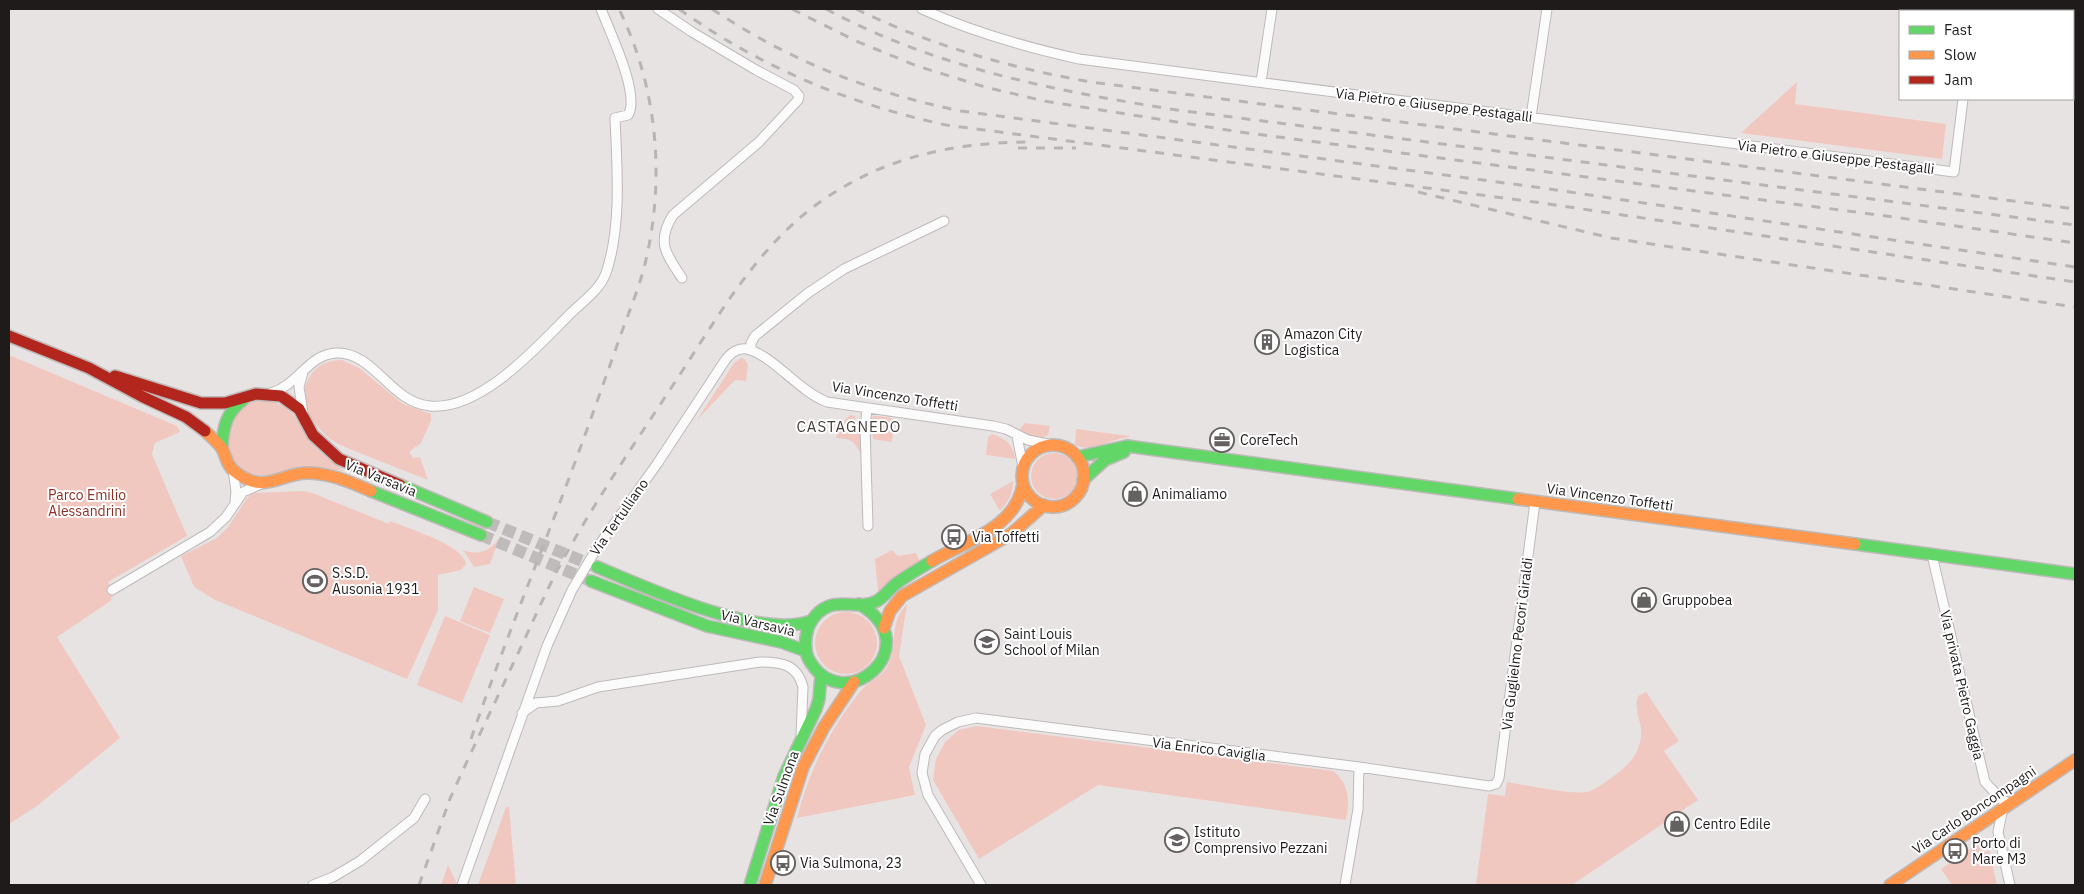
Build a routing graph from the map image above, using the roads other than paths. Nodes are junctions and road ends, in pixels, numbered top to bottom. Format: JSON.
{"nodes":[{"id":1,"x":601,"y":9,"type":"edge"},
{"id":2,"x":658,"y":9,"type":"edge"},
{"id":3,"x":922,"y":9,"type":"edge"},
{"id":4,"x":1272,"y":9,"type":"edge"},
{"id":5,"x":1547,"y":9,"type":"edge"},
{"id":6,"x":1262,"y":82,"type":"junction"},
{"id":7,"x":1963,"y":100,"type":"edge"},
{"id":8,"x":1531,"y":117,"type":"junction"},
{"id":9,"x":944,"y":221,"type":"dead end"},
{"id":10,"x":682,"y":278,"type":"dead end"},
{"id":11,"x":9,"y":336,"type":"edge"},
{"id":12,"x":751,"y":350,"type":"junction"},
{"id":13,"x":89,"y":368,"type":"junction"},
{"id":14,"x":303,"y":372,"type":"junction"},
{"id":15,"x":268,"y":394,"type":"junction"},
{"id":16,"x":245,"y":398,"type":"junction"},
{"id":17,"x":866,"y":409,"type":"junction"},
{"id":18,"x":304,"y":418,"type":"junction"},
{"id":19,"x":1017,"y":436,"type":"junction"},
{"id":20,"x":1052,"y":445,"type":"junction"},
{"id":21,"x":222,"y":448,"type":"junction"},
{"id":22,"x":1141,"y":449,"type":"junction"},
{"id":23,"x":1077,"y":457,"type":"junction"},
{"id":24,"x":1023,"y":467,"type":"junction"},
{"id":25,"x":233,"y":470,"type":"junction"},
{"id":26,"x":1083,"y":480,"type":"junction"},
{"id":27,"x":264,"y":483,"type":"junction"},
{"id":28,"x":1023,"y":484,"type":"junction"},
{"id":29,"x":235,"y":502,"type":"junction"},
{"id":30,"x":1535,"y":502,"type":"junction"},
{"id":31,"x":1044,"y":505,"type":"junction"},
{"id":32,"x":487,"y":522,"type":"tunnel mouth"},
{"id":33,"x":868,"y":526,"type":"dead end"},
{"id":34,"x":481,"y":535,"type":"tunnel mouth"},
{"id":35,"x":1932,"y":555,"type":"junction"},
{"id":36,"x":597,"y":567,"type":"tunnel mouth"},
{"id":37,"x":2075,"y":574,"type":"edge"},
{"id":38,"x":591,"y":581,"type":"tunnel mouth"},
{"id":39,"x":112,"y":590,"type":"dead end"},
{"id":40,"x":859,"y":604,"type":"junction"},
{"id":41,"x":811,"y":621,"type":"junction"},
{"id":42,"x":884,"y":628,"type":"junction"},
{"id":43,"x":806,"y":651,"type":"junction"},
{"id":44,"x":821,"y":675,"type":"junction"},
{"id":45,"x":854,"y":682,"type":"junction"},
{"id":46,"x":522,"y":713,"type":"junction"},
{"id":47,"x":801,"y":738,"type":"junction"},
{"id":48,"x":2075,"y":760,"type":"edge"},
{"id":49,"x":1359,"y":767,"type":"junction"},
{"id":50,"x":1496,"y":784,"type":"joint"},
{"id":51,"x":425,"y":799,"type":"dead end"},
{"id":52,"x":2007,"y":805,"type":"junction"},
{"id":53,"x":314,"y":885,"type":"edge"},
{"id":54,"x":462,"y":885,"type":"edge"},
{"id":55,"x":750,"y":885,"type":"edge"},
{"id":56,"x":765,"y":885,"type":"edge"},
{"id":57,"x":981,"y":885,"type":"edge"},
{"id":58,"x":1345,"y":885,"type":"edge"},
{"id":59,"x":1890,"y":885,"type":"edge"},
{"id":60,"x":2010,"y":885,"type":"edge"}],
"edges":[{"from":1,"to":14,"type":"street"},
{"from":2,"to":10,"type":"street"},
{"from":3,"to":6,"type":"street","name":"Via Pietro e Giuseppe Pestagalli"},
{"from":4,"to":6,"type":"street"},
{"from":5,"to":8,"type":"street"},
{"from":6,"to":8,"type":"street","name":"Via Pietro e Giuseppe Pestagalli"},
{"from":7,"to":8,"type":"street","name":"Via Pietro e Giuseppe Pestagalli"},
{"from":9,"to":12,"type":"street"},
{"from":11,"to":13,"type":"street","name":"Via Varsavia"},
{"from":12,"to":17,"type":"street","name":"Via Vincenzo Toffetti"},
{"from":12,"to":46,"type":"street","name":"Via Tertulliano"},
{"from":13,"to":16,"type":"street","name":"Via Varsavia"},
{"from":13,"to":21,"type":"street","name":"Via Varsavia"},
{"from":14,"to":15,"type":"street"},
{"from":14,"to":18,"type":"street"},
{"from":15,"to":16,"type":"street","name":"Via Varsavia"},
{"from":15,"to":18,"type":"street","name":"Via Varsavia"},
{"from":16,"to":21,"type":"street"},
{"from":17,"to":19,"type":"street","name":"Via Vincenzo Toffetti"},
{"from":17,"to":33,"type":"street"},
{"from":18,"to":32,"type":"street","name":"Via Varsavia"},
{"from":19,"to":20,"type":"street","name":"Via Vincenzo Toffetti"},
{"from":19,"to":24,"type":"street"},
{"from":20,"to":23,"type":"street","name":"Via Vincenzo Toffetti"},
{"from":20,"to":24,"type":"street"},
{"from":21,"to":25,"type":"street","name":"Via Varsavia"},
{"from":22,"to":23,"type":"street","name":"Via Vincenzo Toffetti"},
{"from":22,"to":26,"type":"street","name":"Via Vincenzo Toffetti"},
{"from":22,"to":30,"type":"street","name":"Via Vincenzo Toffetti"},
{"from":23,"to":26,"type":"street"},
{"from":24,"to":28,"type":"street"},
{"from":25,"to":27,"type":"street"},
{"from":25,"to":29,"type":"street"},
{"from":26,"to":31,"type":"street","name":"Via Vincenzo Toffetti"},
{"from":27,"to":29,"type":"street"},
{"from":27,"to":34,"type":"street","name":"Via Varsavia"},
{"from":28,"to":31,"type":"street"},
{"from":28,"to":40,"type":"street"},
{"from":29,"to":39,"type":"street"},
{"from":30,"to":35,"type":"street","name":"Via Vincenzo Toffetti"},
{"from":30,"to":50,"type":"street","name":"Via Guglielmo Pecori Giraldi"},
{"from":31,"to":42,"type":"street","name":"Via Sulmona"},
{"from":35,"to":37,"type":"street","name":"Via Vincenzo Toffetti"},
{"from":35,"to":52,"type":"street","name":"Via privata Pietro Gaggia"},
{"from":36,"to":41,"type":"street","name":"Via Varsavia"},
{"from":38,"to":43,"type":"street","name":"Via Varsavia"},
{"from":40,"to":41,"type":"street"},
{"from":40,"to":42,"type":"street"},
{"from":41,"to":43,"type":"street"},
{"from":42,"to":45,"type":"street","name":"Via Sulmona"},
{"from":43,"to":44,"type":"street"},
{"from":44,"to":45,"type":"street"},
{"from":44,"to":47,"type":"street","name":"Via Sulmona"},
{"from":45,"to":56,"type":"street","name":"Via Sulmona"},
{"from":46,"to":47,"type":"street"},
{"from":46,"to":54,"type":"street","name":"Via Tertulliano"},
{"from":47,"to":55,"type":"street","name":"Via Sulmona"},
{"from":48,"to":52,"type":"street","name":"Via Carlo Boncompagni"},
{"from":49,"to":50,"type":"street","name":"Via Enrico Caviglia"},
{"from":49,"to":57,"type":"street","name":"Via Enrico Caviglia"},
{"from":49,"to":58,"type":"street"},
{"from":51,"to":53,"type":"street"},
{"from":52,"to":59,"type":"street","name":"Via Carlo Boncompagni"},
{"from":52,"to":60,"type":"street"}]}
